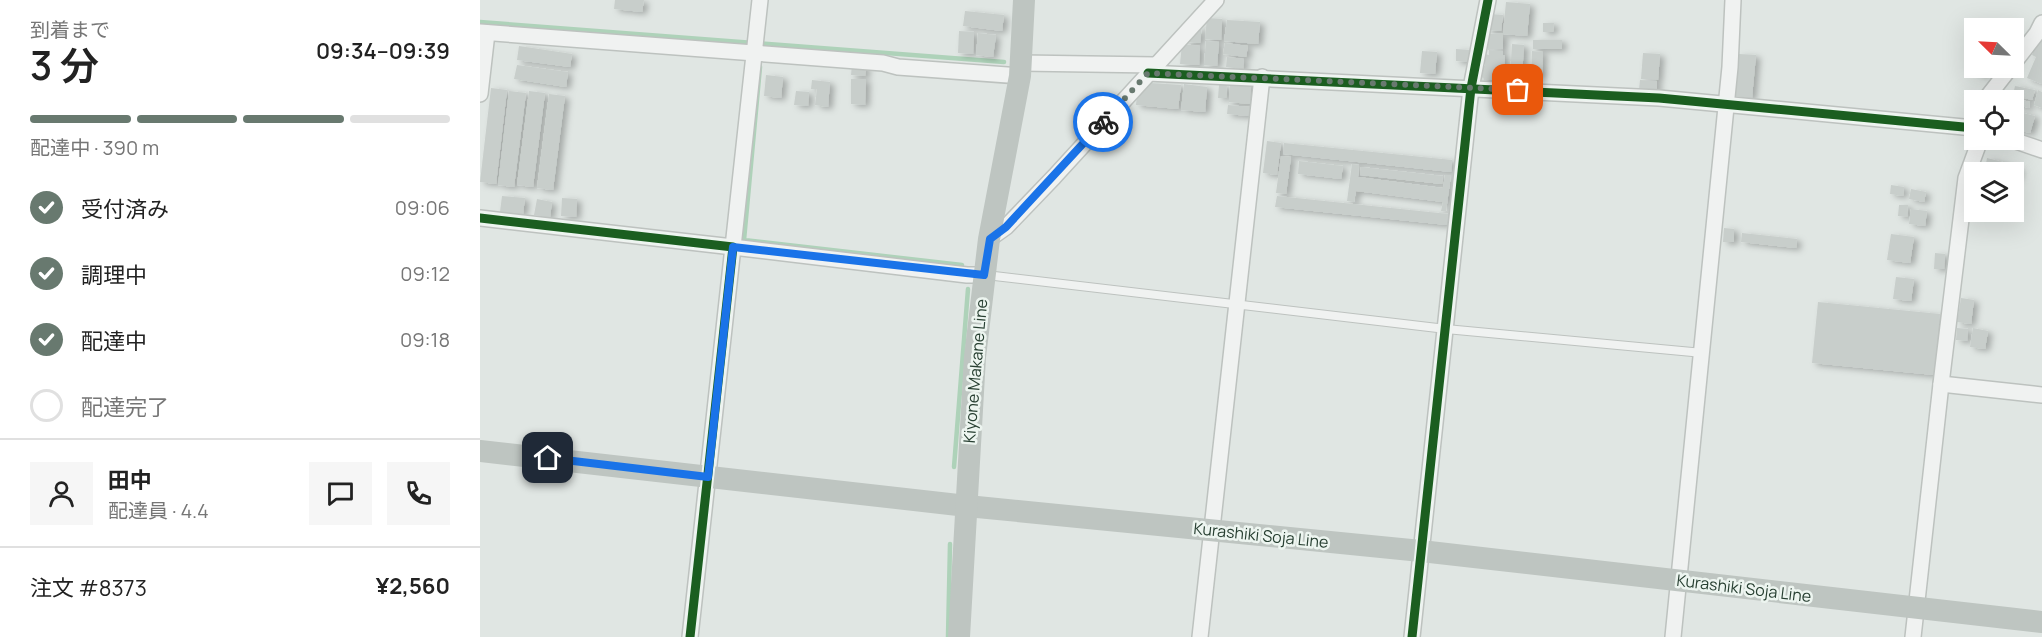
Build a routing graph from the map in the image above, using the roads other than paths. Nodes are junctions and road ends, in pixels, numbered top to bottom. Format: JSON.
{"nodes":[{"id":1,"x":760,"y":0,"type":"edge"},
{"id":2,"x":1024,"y":0,"type":"edge"},
{"id":3,"x":1216,"y":0,"type":"edge"},
{"id":4,"x":1488,"y":0,"type":"edge"},
{"id":5,"x":1733,"y":0,"type":"edge"},
{"id":6,"x":2042,"y":23,"type":"edge"},
{"id":7,"x":483,"y":32,"type":"edge"},
{"id":8,"x":755,"y":47,"type":"junction"},
{"id":9,"x":2024,"y":50,"type":"edge"},
{"id":10,"x":1021,"y":69,"type":"junction"},
{"id":11,"x":1152,"y":69,"type":"junction"},
{"id":12,"x":1262,"y":77,"type":"junction"},
{"id":13,"x":2002,"y":78,"type":"edge"},
{"id":14,"x":1472,"y":88,"type":"junction"},
{"id":15,"x":1993,"y":90,"type":"edge"},
{"id":16,"x":480,"y":94,"type":"edge"},
{"id":17,"x":1727,"y":105,"type":"junction"},
{"id":18,"x":1964,"y":127,"type":"edge"},
{"id":19,"x":2024,"y":144,"type":"edge"},
{"id":20,"x":1976,"y":150,"type":"edge"},
{"id":21,"x":2042,"y":150,"type":"edge"},
{"id":22,"x":480,"y":218,"type":"edge"},
{"id":23,"x":990,"y":239,"type":"junction"},
{"id":24,"x":733,"y":247,"type":"junction"},
{"id":25,"x":984,"y":275,"type":"junction"},
{"id":26,"x":1237,"y":304,"type":"junction"},
{"id":27,"x":1446,"y":329,"type":"junction"},
{"id":28,"x":1703,"y":353,"type":"junction"},
{"id":29,"x":1941,"y":384,"type":"junction"},
{"id":30,"x":2042,"y":395,"type":"edge"},
{"id":31,"x":480,"y":451,"type":"edge"},
{"id":32,"x":708,"y":477,"type":"junction"},
{"id":33,"x":967,"y":506,"type":"junction"},
{"id":34,"x":1212,"y":530,"type":"junction"},
{"id":35,"x":1421,"y":551,"type":"junction"},
{"id":36,"x":1679,"y":581,"type":"junction"},
{"id":37,"x":1916,"y":608,"type":"junction"},
{"id":38,"x":2042,"y":622,"type":"edge"},
{"id":39,"x":690,"y":637,"type":"edge"},
{"id":40,"x":959,"y":637,"type":"edge"},
{"id":41,"x":1200,"y":637,"type":"edge"},
{"id":42,"x":1412,"y":637,"type":"edge"},
{"id":43,"x":1673,"y":637,"type":"edge"},
{"id":44,"x":1913,"y":637,"type":"edge"}],
"edges":[{"from":1,"to":8,"type":"street"},
{"from":2,"to":10,"type":"main road","name":"Kiyone Makane Line"},
{"from":3,"to":11,"type":"street"},
{"from":4,"to":14,"type":"street"},
{"from":5,"to":17,"type":"street"},
{"from":6,"to":9,"type":"street"},
{"from":7,"to":8,"type":"street"},
{"from":7,"to":16,"type":"street"},
{"from":8,"to":10,"type":"street"},
{"from":8,"to":24,"type":"street"},
{"from":10,"to":11,"type":"street"},
{"from":10,"to":23,"type":"main road","name":"Kiyone Makane Line"},
{"from":11,"to":12,"type":"street"},
{"from":11,"to":23,"type":"street"},
{"from":12,"to":14,"type":"street"},
{"from":12,"to":26,"type":"street"},
{"from":13,"to":15,"type":"street"},
{"from":14,"to":17,"type":"street"},
{"from":14,"to":27,"type":"street"},
{"from":17,"to":18,"type":"street"},
{"from":17,"to":28,"type":"street"},
{"from":19,"to":21,"type":"street"},
{"from":20,"to":29,"type":"street"},
{"from":22,"to":24,"type":"street"},
{"from":23,"to":25,"type":"main road","name":"Kiyone Makane Line"},
{"from":24,"to":25,"type":"street"},
{"from":24,"to":32,"type":"street"},
{"from":25,"to":26,"type":"lane"},
{"from":25,"to":33,"type":"main road","name":"Kiyone Makane Line"},
{"from":26,"to":27,"type":"lane"},
{"from":26,"to":34,"type":"street"},
{"from":27,"to":28,"type":"lane"},
{"from":27,"to":35,"type":"street"},
{"from":28,"to":36,"type":"street"},
{"from":29,"to":30,"type":"street"},
{"from":29,"to":37,"type":"street"},
{"from":31,"to":32,"type":"main road","name":"Kurashiki Soja Line"},
{"from":32,"to":33,"type":"main road","name":"Kurashiki Soja Line"},
{"from":32,"to":39,"type":"street"},
{"from":33,"to":34,"type":"main road","name":"Kurashiki Soja Line"},
{"from":33,"to":40,"type":"main road","name":"Kiyone Makane Line"},
{"from":34,"to":35,"type":"main road","name":"Kurashiki Soja Line"},
{"from":34,"to":41,"type":"street"},
{"from":35,"to":36,"type":"main road","name":"Kurashiki Soja Line"},
{"from":35,"to":42,"type":"street"},
{"from":36,"to":37,"type":"main road","name":"Kurashiki Soja Line"},
{"from":36,"to":43,"type":"street"},
{"from":37,"to":38,"type":"main road","name":"Kurashiki Soja Line"},
{"from":37,"to":44,"type":"street"}]}
